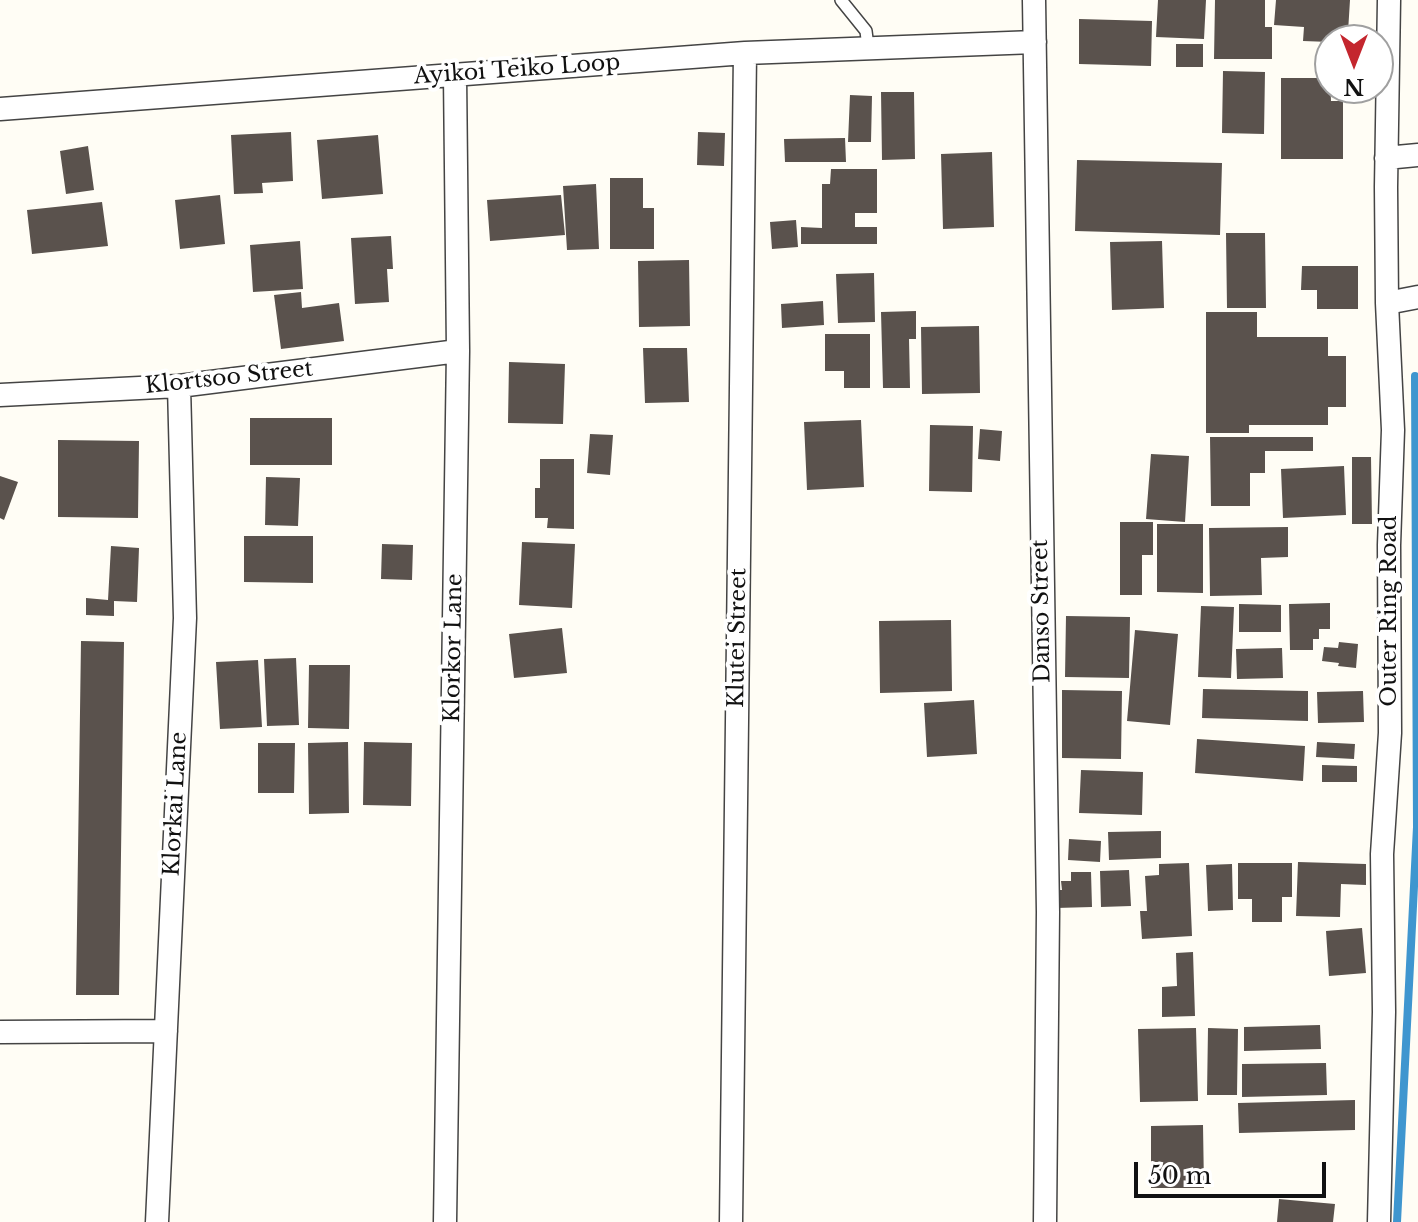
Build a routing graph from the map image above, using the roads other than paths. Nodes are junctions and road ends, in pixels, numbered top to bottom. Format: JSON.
{"nodes":[{"id":1,"x":841,"y":0,"type":"edge"},
{"id":2,"x":1034,"y":0,"type":"edge"},
{"id":3,"x":1389,"y":0,"type":"edge"},
{"id":4,"x":1035,"y":42,"type":"junction"},
{"id":5,"x":868,"y":47,"type":"junction"},
{"id":6,"x":745,"y":53,"type":"junction"},
{"id":7,"x":455,"y":75,"type":"junction"},
{"id":8,"x":0,"y":109,"type":"edge"},
{"id":9,"x":1418,"y":155,"type":"edge"},
{"id":10,"x":1386,"y":158,"type":"junction"},
{"id":11,"x":1418,"y":297,"type":"edge"},
{"id":12,"x":1387,"y":303,"type":"junction"},
{"id":13,"x":458,"y":351,"type":"junction"},
{"id":14,"x":179,"y":386,"type":"junction"},
{"id":15,"x":0,"y":395,"type":"edge"},
{"id":16,"x":166,"y":1031,"type":"junction"},
{"id":17,"x":0,"y":1032,"type":"edge"},
{"id":18,"x":157,"y":1222,"type":"edge"},
{"id":19,"x":445,"y":1222,"type":"edge"},
{"id":20,"x":731,"y":1222,"type":"edge"},
{"id":21,"x":1045,"y":1222,"type":"edge"},
{"id":22,"x":1379,"y":1222,"type":"edge"}],
"edges":[{"from":1,"to":5,"type":"lane"},
{"from":2,"to":4,"type":"street","name":"Danso Street"},
{"from":3,"to":10,"type":"street","name":"Outer Ring Road"},
{"from":4,"to":5,"type":"street","name":"Ayikoi Teiko Loop"},
{"from":4,"to":21,"type":"street","name":"Danso Street"},
{"from":5,"to":6,"type":"street","name":"Ayikoi Teiko Loop"},
{"from":6,"to":7,"type":"street","name":"Ayikoi Teiko Loop"},
{"from":6,"to":20,"type":"street","name":"Klutei Street"},
{"from":7,"to":8,"type":"street","name":"Ayikoi Teiko Loop"},
{"from":7,"to":13,"type":"street","name":"Klorkor Lane"},
{"from":9,"to":10,"type":"street"},
{"from":10,"to":12,"type":"street","name":"Outer Ring Road"},
{"from":11,"to":12,"type":"street"},
{"from":12,"to":22,"type":"street","name":"Outer Ring Road"},
{"from":13,"to":14,"type":"street","name":"Klortsoo Street"},
{"from":13,"to":19,"type":"street","name":"Klorkor Lane"},
{"from":14,"to":15,"type":"street","name":"Klortsoo Street"},
{"from":14,"to":16,"type":"street","name":"Klorkai Lane"},
{"from":16,"to":17,"type":"street"},
{"from":16,"to":18,"type":"street","name":"Klorkai Lane"}]}
